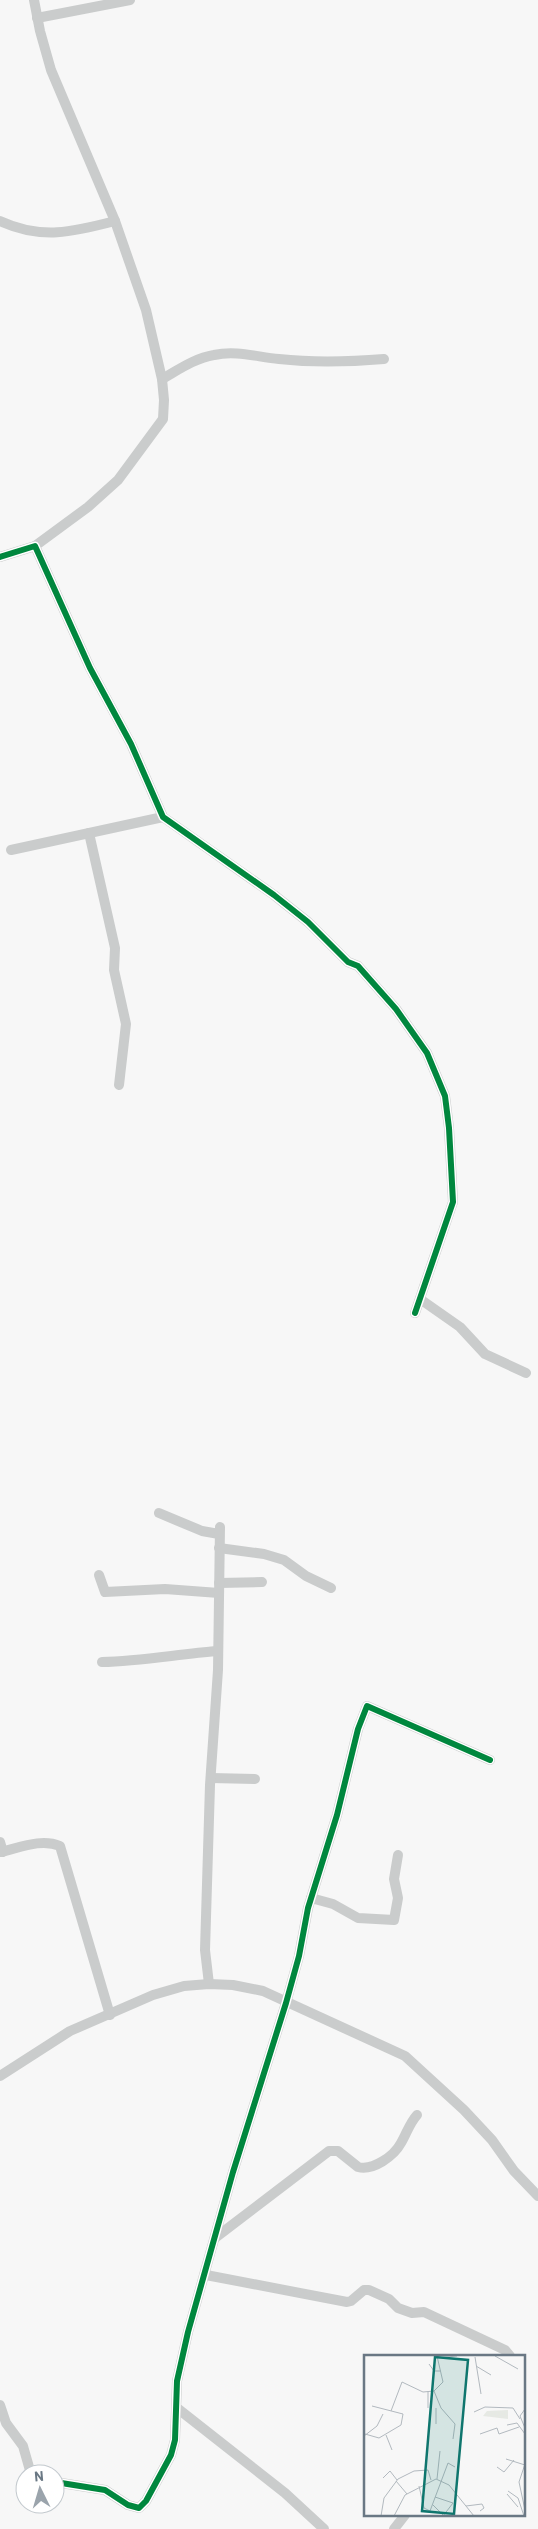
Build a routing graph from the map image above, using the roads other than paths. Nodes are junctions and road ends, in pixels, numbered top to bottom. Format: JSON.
{"nodes":[{"id":1,"x":34,"y":0,"type":"edge"},
{"id":2,"x":130,"y":0,"type":"edge"},
{"id":3,"x":37,"y":18,"type":"junction"},
{"id":4,"x":115,"y":221,"type":"junction"},
{"id":5,"x":0,"y":222,"type":"edge"},
{"id":6,"x":384,"y":359,"type":"dead end"},
{"id":7,"x":162,"y":379,"type":"junction"},
{"id":8,"x":36,"y":546,"type":"junction"},
{"id":9,"x":0,"y":557,"type":"edge"},
{"id":10,"x":163,"y":817,"type":"junction"},
{"id":11,"x":89,"y":833,"type":"junction"},
{"id":12,"x":11,"y":850,"type":"dead end"},
{"id":13,"x":119,"y":1086,"type":"dead end"},
{"id":14,"x":420,"y":1300,"type":"junction"},
{"id":15,"x":415,"y":1313,"type":"dead end"},
{"id":16,"x":526,"y":1373,"type":"dead end"},
{"id":17,"x":159,"y":1513,"type":"dead end"},
{"id":18,"x":219,"y":1548,"type":"junction"},
{"id":19,"x":99,"y":1575,"type":"dead end"},
{"id":20,"x":262,"y":1582,"type":"dead end"},
{"id":21,"x":219,"y":1588,"type":"junction"},
{"id":22,"x":331,"y":1588,"type":"dead end"},
{"id":23,"x":218,"y":1652,"type":"junction"},
{"id":24,"x":102,"y":1662,"type":"dead end"},
{"id":25,"x":490,"y":1760,"type":"dead end"},
{"id":26,"x":211,"y":1778,"type":"junction"},
{"id":27,"x":255,"y":1779,"type":"dead end"},
{"id":28,"x":1,"y":1849,"type":"edge"},
{"id":29,"x":398,"y":1855,"type":"dead end"},
{"id":30,"x":311,"y":1898,"type":"junction"},
{"id":31,"x":209,"y":1984,"type":"junction"},
{"id":32,"x":286,"y":2004,"type":"junction"},
{"id":33,"x":110,"y":2015,"type":"junction"},
{"id":34,"x":0,"y":2076,"type":"edge"},
{"id":35,"x":417,"y":2115,"type":"dead end"},
{"id":36,"x":538,"y":2196,"type":"edge"},
{"id":37,"x":215,"y":2238,"type":"junction"},
{"id":38,"x":206,"y":2275,"type":"junction"},
{"id":39,"x":509,"y":2355,"type":"edge"},
{"id":40,"x":0,"y":2404,"type":"edge"},
{"id":41,"x":177,"y":2408,"type":"junction"},
{"id":42,"x":28,"y":2464,"type":"edge"},
{"id":43,"x":65,"y":2484,"type":"edge"},
{"id":44,"x":404,"y":2516,"type":"edge"},
{"id":45,"x":324,"y":2529,"type":"edge"},
{"id":46,"x":394,"y":2529,"type":"edge"}],
"edges":[{"from":1,"to":3,"type":"street"},
{"from":2,"to":3,"type":"street"},
{"from":3,"to":4,"type":"street"},
{"from":4,"to":5,"type":"street"},
{"from":4,"to":7,"type":"street"},
{"from":6,"to":7,"type":"street"},
{"from":7,"to":8,"type":"street"},
{"from":8,"to":9,"type":"street"},
{"from":8,"to":10,"type":"street"},
{"from":10,"to":11,"type":"street"},
{"from":10,"to":14,"type":"street"},
{"from":11,"to":12,"type":"street"},
{"from":11,"to":13,"type":"street"},
{"from":14,"to":15,"type":"street"},
{"from":14,"to":16,"type":"street"},
{"from":17,"to":18,"type":"street"},
{"from":18,"to":21,"type":"street"},
{"from":18,"to":22,"type":"street"},
{"from":19,"to":21,"type":"street"},
{"from":20,"to":21,"type":"street"},
{"from":21,"to":23,"type":"street"},
{"from":23,"to":24,"type":"street"},
{"from":23,"to":26,"type":"street"},
{"from":25,"to":30,"type":"street"},
{"from":26,"to":27,"type":"street"},
{"from":26,"to":31,"type":"street"},
{"from":28,"to":33,"type":"street"},
{"from":29,"to":30,"type":"street"},
{"from":30,"to":32,"type":"street"},
{"from":31,"to":32,"type":"street"},
{"from":31,"to":33,"type":"street"},
{"from":32,"to":36,"type":"street"},
{"from":32,"to":37,"type":"street"},
{"from":33,"to":34,"type":"street"},
{"from":35,"to":37,"type":"street"},
{"from":37,"to":38,"type":"street"},
{"from":38,"to":39,"type":"street"},
{"from":38,"to":41,"type":"street"},
{"from":40,"to":42,"type":"street"},
{"from":41,"to":43,"type":"street"},
{"from":41,"to":45,"type":"street"},
{"from":44,"to":46,"type":"street"}]}
